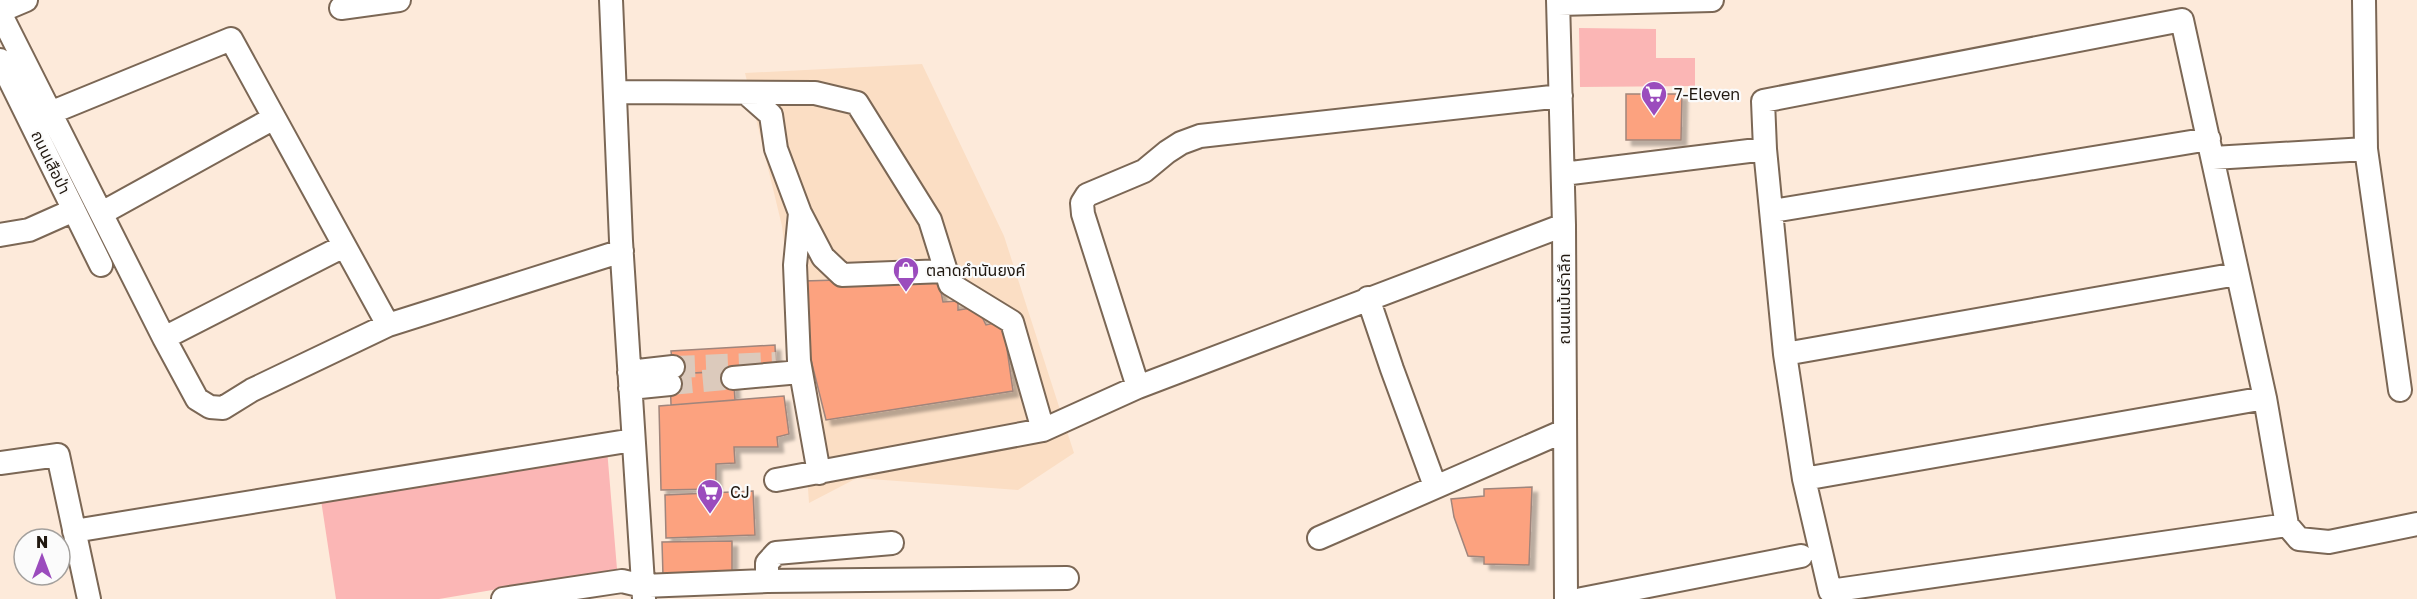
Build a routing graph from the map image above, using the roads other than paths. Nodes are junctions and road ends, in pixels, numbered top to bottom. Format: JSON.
{"nodes":[{"id":1,"x":26,"y":0,"type":"edge"},
{"id":2,"x":399,"y":0,"type":"edge"},
{"id":3,"x":611,"y":0,"type":"edge"},
{"id":4,"x":1712,"y":0,"type":"edge"},
{"id":5,"x":2364,"y":0,"type":"edge"},
{"id":6,"x":1558,"y":2,"type":"edge"},
{"id":7,"x":341,"y":8,"type":"dead end"},
{"id":8,"x":0,"y":12,"type":"edge"},
{"id":9,"x":0,"y":60,"type":"edge"},
{"id":10,"x":615,"y":92,"type":"junction"},
{"id":11,"x":746,"y":93,"type":"junction"},
{"id":12,"x":793,"y":93,"type":"junction"},
{"id":13,"x":1561,"y":96,"type":"junction"},
{"id":14,"x":50,"y":112,"type":"junction"},
{"id":15,"x":274,"y":118,"type":"junction"},
{"id":16,"x":772,"y":123,"type":"junction"},
{"id":17,"x":2211,"y":148,"type":"junction"},
{"id":18,"x":1765,"y":149,"type":"junction"},
{"id":19,"x":2366,"y":149,"type":"junction"},
{"id":20,"x":1563,"y":174,"type":"junction"},
{"id":21,"x":74,"y":210,"type":"junction"},
{"id":22,"x":1773,"y":211,"type":"junction"},
{"id":23,"x":102,"y":213,"type":"junction"},
{"id":24,"x":800,"y":213,"type":"junction"},
{"id":25,"x":1564,"y":225,"type":"junction"},
{"id":26,"x":0,"y":236,"type":"edge"},
{"id":27,"x":344,"y":246,"type":"junction"},
{"id":28,"x":622,"y":252,"type":"junction"},
{"id":29,"x":101,"y":265,"type":"dead end"},
{"id":30,"x":945,"y":271,"type":"junction"},
{"id":31,"x":2237,"y":274,"type":"junction"},
{"id":32,"x":1368,"y":298,"type":"junction"},
{"id":33,"x":388,"y":325,"type":"junction"},
{"id":34,"x":164,"y":338,"type":"junction"},
{"id":35,"x":1785,"y":354,"type":"junction"},
{"id":36,"x":776,"y":363,"type":"tunnel mouth"},
{"id":37,"x":799,"y":366,"type":"junction"},
{"id":38,"x":671,"y":376,"type":"tunnel mouth"},
{"id":39,"x":734,"y":378,"type":"tunnel mouth"},
{"id":40,"x":630,"y":380,"type":"junction"},
{"id":41,"x":1138,"y":387,"type":"junction"},
{"id":42,"x":2400,"y":390,"type":"dead end"},
{"id":43,"x":2265,"y":398,"type":"junction"},
{"id":44,"x":1043,"y":430,"type":"junction"},
{"id":45,"x":1564,"y":431,"type":"junction"},
{"id":46,"x":633,"y":440,"type":"junction"},
{"id":47,"x":0,"y":463,"type":"edge"},
{"id":48,"x":819,"y":473,"type":"junction"},
{"id":49,"x":1804,"y":479,"type":"junction"},
{"id":50,"x":776,"y":480,"type":"dead end"},
{"id":51,"x":1435,"y":486,"type":"junction"},
{"id":52,"x":2417,"y":524,"type":"edge"},
{"id":53,"x":2287,"y":525,"type":"junction"},
{"id":54,"x":74,"y":531,"type":"junction"},
{"id":55,"x":1319,"y":538,"type":"dead end"},
{"id":56,"x":892,"y":543,"type":"dead end"},
{"id":57,"x":1801,"y":556,"type":"dead end"},
{"id":58,"x":1067,"y":578,"type":"dead end"},
{"id":59,"x":767,"y":581,"type":"junction"},
{"id":60,"x":644,"y":593,"type":"edge"},
{"id":61,"x":89,"y":599,"type":"edge"},
{"id":62,"x":503,"y":599,"type":"edge"},
{"id":63,"x":1566,"y":599,"type":"edge"},
{"id":64,"x":1582,"y":599,"type":"edge"}],
"edges":[{"from":1,"to":8,"type":"street"},
{"from":2,"to":7,"type":"street"},
{"from":3,"to":10,"type":"street"},
{"from":4,"to":6,"type":"street"},
{"from":5,"to":19,"type":"street"},
{"from":6,"to":13,"type":"street","name":"ถนนแม้นรำลึก"},
{"from":8,"to":14,"type":"street"},
{"from":9,"to":21,"type":"street","name":"ถนนเสือป่า"},
{"from":10,"to":11,"type":"street"},
{"from":10,"to":28,"type":"street"},
{"from":11,"to":12,"type":"street"},
{"from":11,"to":16,"type":"street"},
{"from":12,"to":16,"type":"street"},
{"from":12,"to":30,"type":"street"},
{"from":13,"to":20,"type":"street","name":"ถนนแม้นรำลึก"},
{"from":13,"to":41,"type":"street"},
{"from":14,"to":15,"type":"street"},
{"from":14,"to":23,"type":"street"},
{"from":15,"to":23,"type":"street"},
{"from":15,"to":27,"type":"street"},
{"from":16,"to":24,"type":"street"},
{"from":17,"to":18,"type":"street"},
{"from":17,"to":19,"type":"street"},
{"from":17,"to":22,"type":"street"},
{"from":17,"to":31,"type":"street"},
{"from":18,"to":20,"type":"street"},
{"from":18,"to":22,"type":"street"},
{"from":19,"to":42,"type":"street"},
{"from":20,"to":25,"type":"street","name":"ถนนแม้นรำลึก"},
{"from":21,"to":26,"type":"street"},
{"from":21,"to":29,"type":"street","name":"ถนนเสือป่า"},
{"from":22,"to":35,"type":"street"},
{"from":23,"to":34,"type":"street"},
{"from":24,"to":30,"type":"street"},
{"from":24,"to":37,"type":"street"},
{"from":25,"to":32,"type":"street"},
{"from":25,"to":45,"type":"street","name":"ถนนแม้นรำลึก"},
{"from":27,"to":33,"type":"street"},
{"from":27,"to":34,"type":"street"},
{"from":28,"to":33,"type":"street"},
{"from":28,"to":40,"type":"street"},
{"from":30,"to":44,"type":"street"},
{"from":31,"to":35,"type":"street"},
{"from":31,"to":43,"type":"street"},
{"from":32,"to":41,"type":"street"},
{"from":32,"to":51,"type":"street"},
{"from":33,"to":34,"type":"street"},
{"from":35,"to":49,"type":"street"},
{"from":36,"to":37,"type":"street"},
{"from":37,"to":39,"type":"street"},
{"from":37,"to":48,"type":"street"},
{"from":38,"to":40,"type":"street"},
{"from":40,"to":46,"type":"street"},
{"from":41,"to":44,"type":"street"},
{"from":43,"to":49,"type":"street"},
{"from":43,"to":53,"type":"street"},
{"from":44,"to":48,"type":"street"},
{"from":45,"to":51,"type":"street"},
{"from":45,"to":63,"type":"street","name":"ถนนแม้นรำลึก"},
{"from":46,"to":54,"type":"street"},
{"from":46,"to":60,"type":"street"},
{"from":47,"to":54,"type":"street"},
{"from":48,"to":50,"type":"street"},
{"from":49,"to":53,"type":"street"},
{"from":51,"to":55,"type":"street"},
{"from":52,"to":53,"type":"street"},
{"from":54,"to":61,"type":"street"},
{"from":56,"to":59,"type":"street"},
{"from":57,"to":64,"type":"street"},
{"from":58,"to":59,"type":"street"},
{"from":59,"to":60,"type":"street"},
{"from":60,"to":62,"type":"street"}]}
